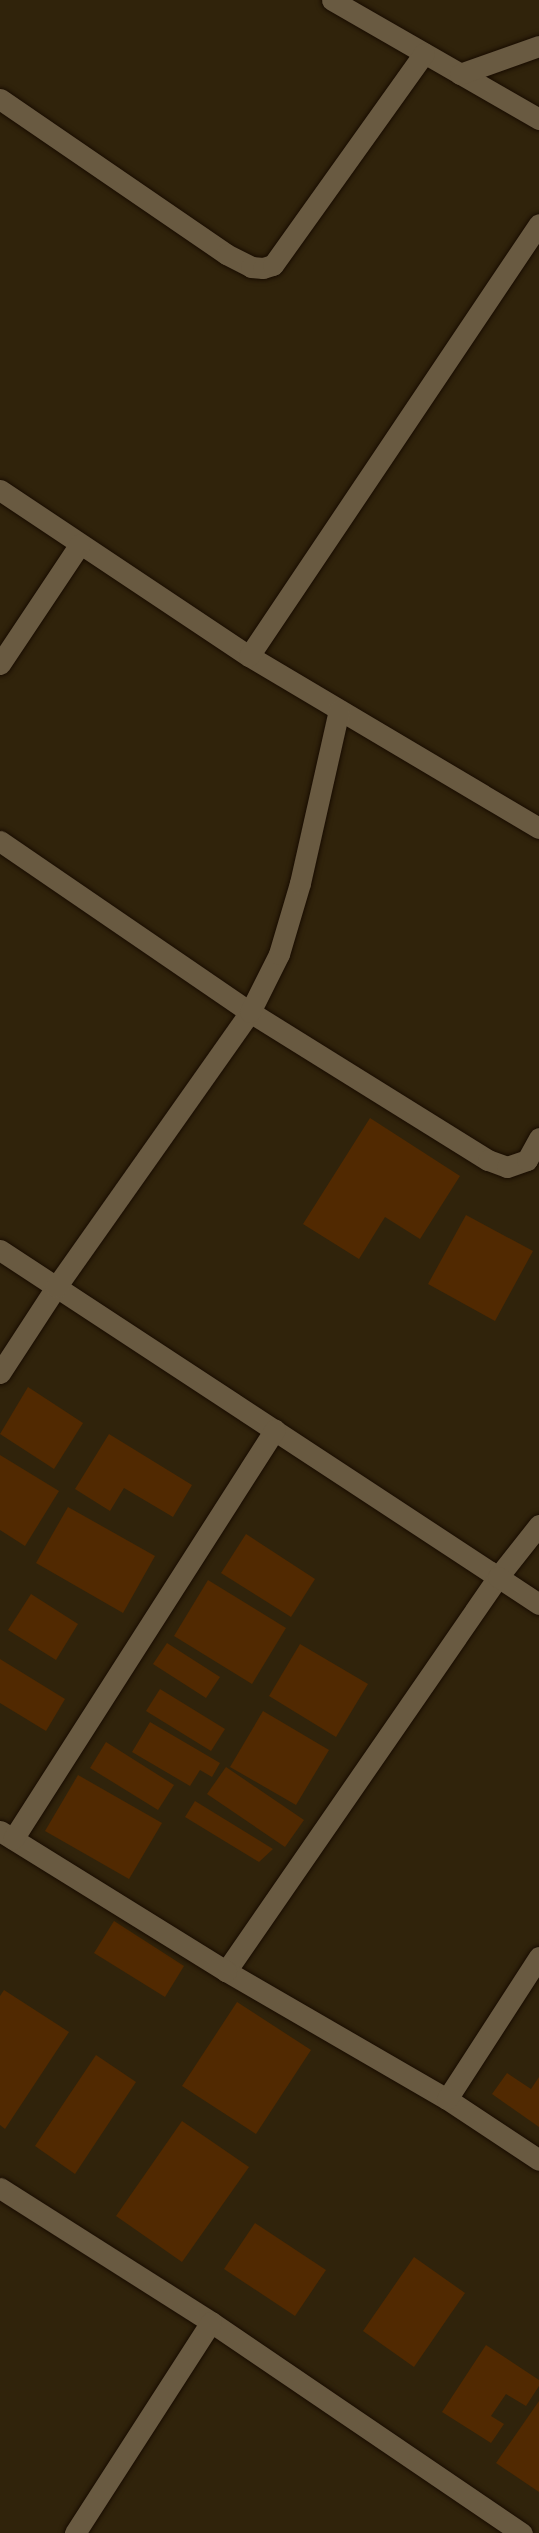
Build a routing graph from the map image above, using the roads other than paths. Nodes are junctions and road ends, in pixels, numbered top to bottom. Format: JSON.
{"nodes":[{"id":1,"x":332,"y":0,"type":"edge"},
{"id":2,"x":539,"y":46,"type":"edge"},
{"id":3,"x":424,"y":53,"type":"junction"},
{"id":4,"x":460,"y":74,"type":"junction"},
{"id":5,"x":0,"y":99,"type":"edge"},
{"id":6,"x":539,"y":119,"type":"edge"},
{"id":7,"x":539,"y":224,"type":"edge"},
{"id":8,"x":0,"y":490,"type":"edge"},
{"id":9,"x":80,"y":544,"type":"junction"},
{"id":10,"x":249,"y":656,"type":"junction"},
{"id":11,"x":0,"y":664,"type":"edge"},
{"id":12,"x":339,"y":710,"type":"junction"},
{"id":13,"x":539,"y":828,"type":"edge"},
{"id":14,"x":0,"y":841,"type":"edge"},
{"id":15,"x":250,"y":1012,"type":"junction"},
{"id":16,"x":539,"y":1138,"type":"edge"},
{"id":17,"x":0,"y":1250,"type":"edge"},
{"id":18,"x":56,"y":1287,"type":"junction"},
{"id":19,"x":0,"y":1373,"type":"edge"},
{"id":20,"x":275,"y":1430,"type":"junction"},
{"id":21,"x":539,"y":1525,"type":"edge"},
{"id":22,"x":498,"y":1577,"type":"junction"},
{"id":23,"x":539,"y":1604,"type":"edge"},
{"id":24,"x":6,"y":1835,"type":"edge"},
{"id":25,"x":539,"y":1957,"type":"edge"},
{"id":26,"x":226,"y":1970,"type":"junction"},
{"id":27,"x":447,"y":2099,"type":"junction"},
{"id":28,"x":539,"y":2160,"type":"edge"},
{"id":29,"x":0,"y":2188,"type":"edge"},
{"id":30,"x":211,"y":2322,"type":"junction"},
{"id":31,"x":75,"y":2533,"type":"edge"},
{"id":32,"x":523,"y":2533,"type":"edge"}],
"edges":[{"from":1,"to":3,"type":"street"},
{"from":2,"to":4,"type":"street"},
{"from":3,"to":4,"type":"street"},
{"from":3,"to":5,"type":"street"},
{"from":4,"to":6,"type":"street"},
{"from":7,"to":10,"type":"street"},
{"from":8,"to":9,"type":"street"},
{"from":9,"to":10,"type":"street"},
{"from":9,"to":11,"type":"street"},
{"from":10,"to":12,"type":"street"},
{"from":12,"to":13,"type":"street"},
{"from":12,"to":15,"type":"street"},
{"from":14,"to":15,"type":"street"},
{"from":15,"to":16,"type":"street"},
{"from":15,"to":18,"type":"street"},
{"from":17,"to":18,"type":"street"},
{"from":18,"to":19,"type":"street"},
{"from":18,"to":20,"type":"street"},
{"from":20,"to":22,"type":"street"},
{"from":20,"to":24,"type":"street"},
{"from":21,"to":22,"type":"street"},
{"from":22,"to":23,"type":"street"},
{"from":22,"to":26,"type":"street"},
{"from":24,"to":26,"type":"street"},
{"from":25,"to":27,"type":"street"},
{"from":26,"to":27,"type":"street"},
{"from":27,"to":28,"type":"street"},
{"from":29,"to":30,"type":"street"},
{"from":30,"to":31,"type":"street"},
{"from":30,"to":32,"type":"street"}]}
